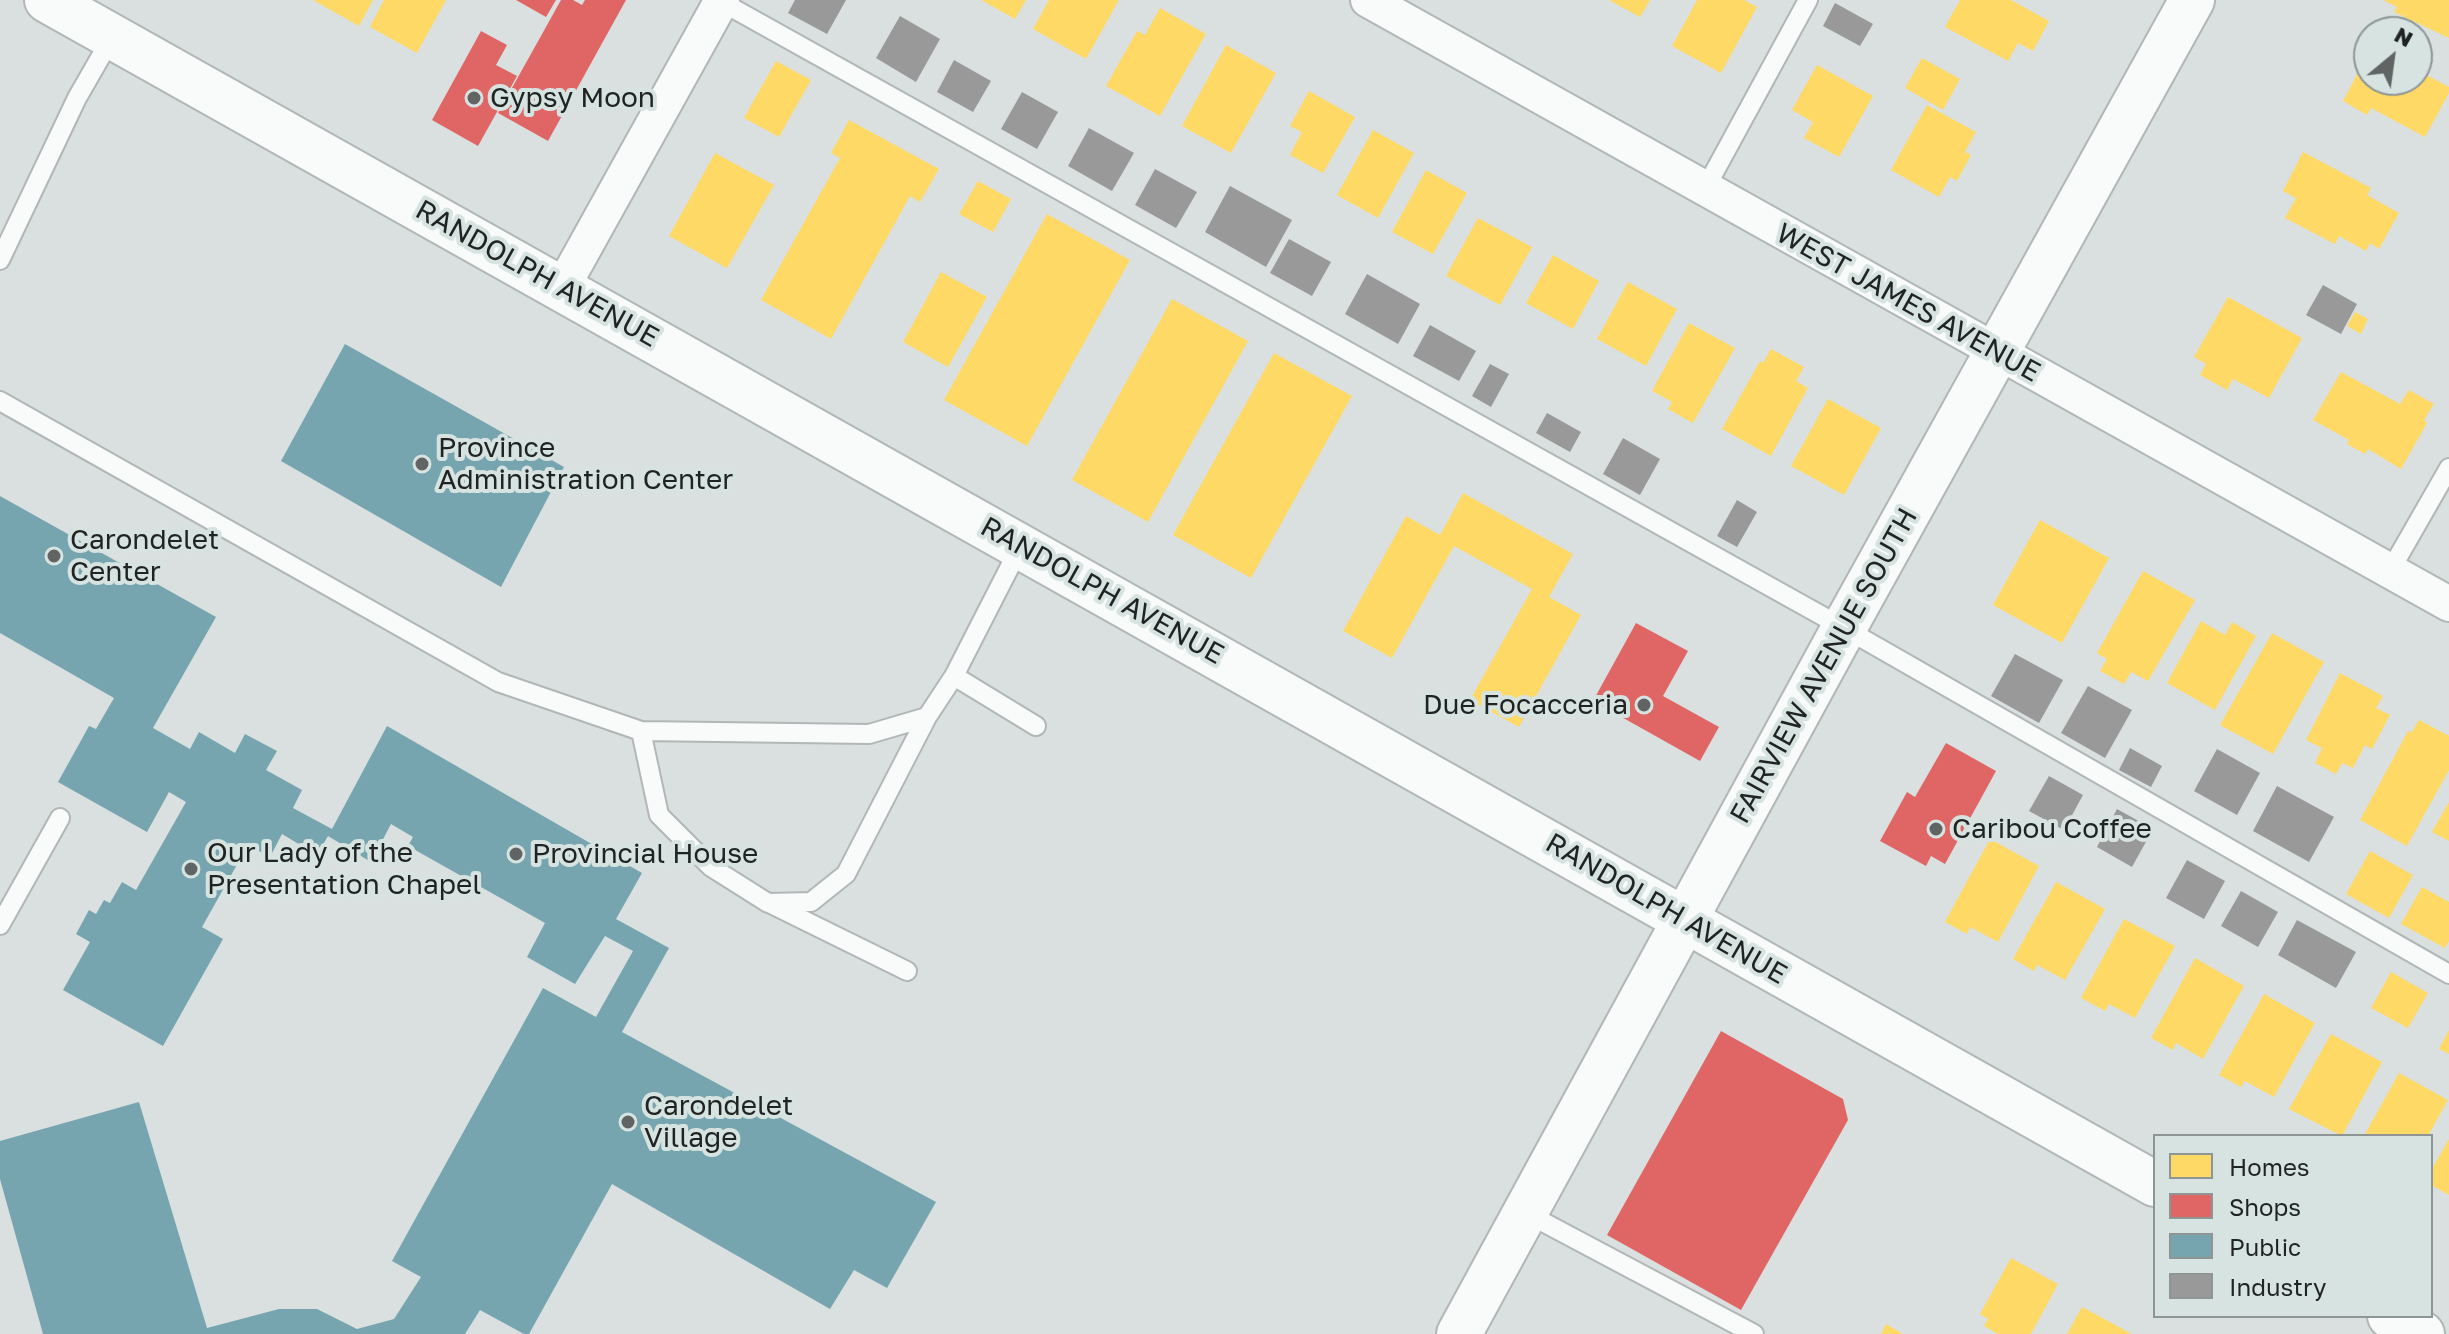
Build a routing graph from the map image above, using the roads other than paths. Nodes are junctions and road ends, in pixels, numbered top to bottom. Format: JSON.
{"nodes":[{"id":1,"x":47,"y":0,"type":"edge"},
{"id":2,"x":1368,"y":0,"type":"edge"},
{"id":3,"x":1808,"y":0,"type":"edge"},
{"id":4,"x":2192,"y":0,"type":"edge"},
{"id":5,"x":720,"y":1,"type":"edge"},
{"id":6,"x":112,"y":37,"type":"junction"},
{"id":7,"x":1705,"y":189,"type":"junction"},
{"id":8,"x":0,"y":260,"type":"edge"},
{"id":9,"x":562,"y":288,"type":"junction"},
{"id":10,"x":1997,"y":352,"type":"junction"},
{"id":11,"x":0,"y":401,"type":"edge"},
{"id":12,"x":2449,"y":468,"type":"edge"},
{"id":13,"x":1021,"y":546,"type":"junction"},
{"id":14,"x":2390,"y":571,"type":"junction"},
{"id":15,"x":2449,"y":604,"type":"edge"},
{"id":16,"x":1844,"y":628,"type":"junction"},
{"id":17,"x":954,"y":676,"type":"junction"},
{"id":18,"x":927,"y":717,"type":"junction"},
{"id":19,"x":1036,"y":726,"type":"dead end"},
{"id":20,"x":641,"y":731,"type":"junction"},
{"id":21,"x":60,"y":818,"type":"dead end"},
{"id":22,"x":768,"y":903,"type":"junction"},
{"id":23,"x":1686,"y":919,"type":"junction"},
{"id":24,"x":0,"y":923,"type":"edge"},
{"id":25,"x":907,"y":971,"type":"dead end"},
{"id":26,"x":2449,"y":974,"type":"edge"},
{"id":27,"x":2153,"y":1183,"type":"edge"},
{"id":28,"x":1526,"y":1213,"type":"junction"},
{"id":29,"x":2394,"y":1318,"type":"edge"},
{"id":30,"x":1459,"y":1334,"type":"edge"},
{"id":31,"x":1754,"y":1334,"type":"edge"},
{"id":32,"x":2422,"y":1334,"type":"edge"}],
"edges":[{"from":1,"to":6,"type":"main road","name":"RANDOLPH AVENUE"},
{"from":2,"to":7,"type":"street","name":"WEST JAMES AVENUE"},
{"from":3,"to":7,"type":"lane"},
{"from":4,"to":10,"type":"main road","name":"FAIRVIEW AVENUE SOUTH"},
{"from":5,"to":9,"type":"street"},
{"from":5,"to":16,"type":"lane"},
{"from":6,"to":8,"type":"lane"},
{"from":6,"to":9,"type":"main road","name":"RANDOLPH AVENUE"},
{"from":7,"to":10,"type":"street","name":"WEST JAMES AVENUE"},
{"from":9,"to":13,"type":"main road","name":"RANDOLPH AVENUE"},
{"from":10,"to":14,"type":"street","name":"WEST JAMES AVENUE"},
{"from":10,"to":16,"type":"main road","name":"FAIRVIEW AVENUE SOUTH"},
{"from":11,"to":20,"type":"lane"},
{"from":12,"to":14,"type":"lane"},
{"from":13,"to":17,"type":"lane"},
{"from":13,"to":23,"type":"main road","name":"RANDOLPH AVENUE"},
{"from":14,"to":15,"type":"street","name":"WEST JAMES AVENUE"},
{"from":16,"to":23,"type":"main road","name":"FAIRVIEW AVENUE SOUTH"},
{"from":16,"to":26,"type":"lane"},
{"from":17,"to":18,"type":"lane"},
{"from":17,"to":19,"type":"lane"},
{"from":18,"to":20,"type":"lane"},
{"from":18,"to":22,"type":"lane"},
{"from":20,"to":22,"type":"lane"},
{"from":21,"to":24,"type":"lane"},
{"from":22,"to":25,"type":"lane"},
{"from":23,"to":27,"type":"main road","name":"RANDOLPH AVENUE"},
{"from":23,"to":28,"type":"main road","name":"FAIRVIEW AVENUE SOUTH"},
{"from":28,"to":30,"type":"main road","name":"FAIRVIEW AVENUE SOUTH"},
{"from":28,"to":31,"type":"lane"},
{"from":29,"to":32,"type":"main road"}]}
